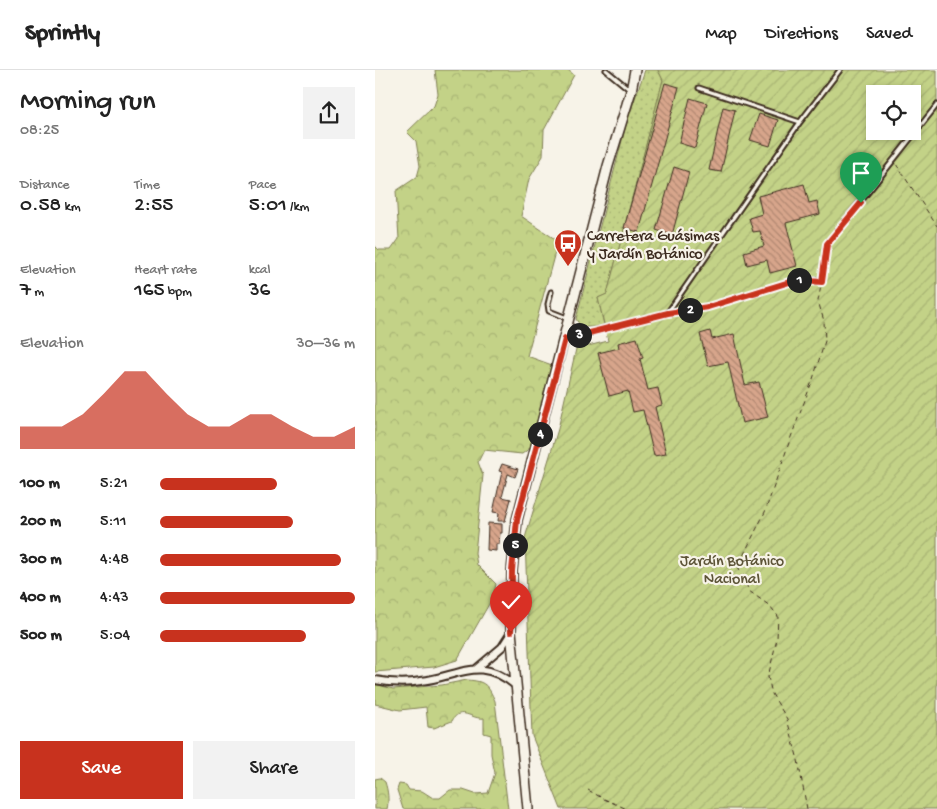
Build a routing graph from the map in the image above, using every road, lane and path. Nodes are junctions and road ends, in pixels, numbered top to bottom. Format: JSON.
{"nodes":[{"id":1,"x":607,"y":70,"type":"edge"},
{"id":2,"x":635,"y":70,"type":"edge"},
{"id":3,"x":840,"y":70,"type":"edge"},
{"id":4,"x":699,"y":88,"type":"dead end"},
{"id":5,"x":631,"y":91,"type":"junction"},
{"id":6,"x":937,"y":105,"type":"edge"},
{"id":7,"x":800,"y":122,"type":"junction"},
{"id":8,"x":894,"y":161,"type":"junction"},
{"id":9,"x":937,"y":226,"type":"edge"},
{"id":10,"x":822,"y":282,"type":"junction"},
{"id":11,"x":551,"y":292,"type":"dead end"},
{"id":12,"x":668,"y":313,"type":"junction"},
{"id":13,"x":569,"y":319,"type":"junction"},
{"id":14,"x":565,"y":339,"type":"junction"},
{"id":15,"x":511,"y":632,"type":"junction"},
{"id":16,"x":476,"y":669,"type":"junction"},
{"id":17,"x":375,"y":680,"type":"edge"},
{"id":18,"x":517,"y":687,"type":"junction"},
{"id":19,"x":588,"y":790,"type":"dead end"},
{"id":20,"x":528,"y":809,"type":"edge"},
{"id":21,"x":627,"y":809,"type":"edge"},
{"id":22,"x":807,"y":809,"type":"edge"}],
"edges":[{"from":1,"to":5,"type":"lane"},
{"from":2,"to":5,"type":"main road"},
{"from":3,"to":7,"type":"lane"},
{"from":4,"to":7,"type":"lane"},
{"from":5,"to":13,"type":"main road"},
{"from":6,"to":8,"type":"lane"},
{"from":7,"to":12,"type":"lane"},
{"from":8,"to":9,"type":"path"},
{"from":8,"to":10,"type":"lane"},
{"from":10,"to":12,"type":"lane"},
{"from":10,"to":22,"type":"path"},
{"from":11,"to":13,"type":"lane"},
{"from":12,"to":14,"type":"lane"},
{"from":13,"to":14,"type":"main road"},
{"from":14,"to":15,"type":"main road"},
{"from":15,"to":16,"type":"street"},
{"from":15,"to":18,"type":"main road"},
{"from":16,"to":17,"type":"street"},
{"from":16,"to":18,"type":"street"},
{"from":18,"to":20,"type":"main road"},
{"from":19,"to":21,"type":"path"}]}
